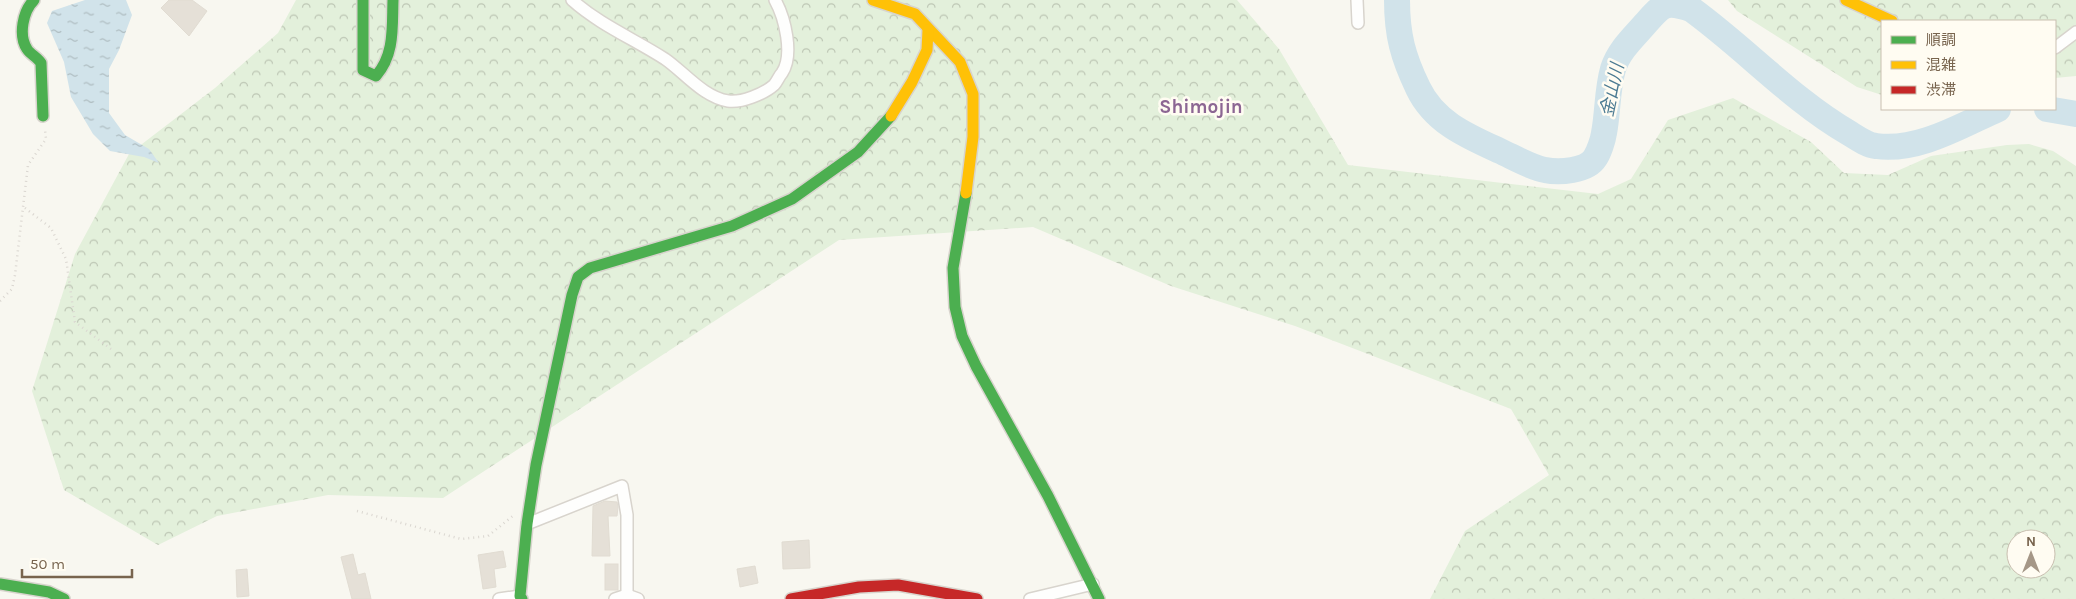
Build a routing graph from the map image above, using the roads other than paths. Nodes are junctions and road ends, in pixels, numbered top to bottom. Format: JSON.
{"nodes":[{"id":1,"x":34,"y":0,"type":"edge"},
{"id":2,"x":363,"y":0,"type":"edge"},
{"id":3,"x":393,"y":0,"type":"edge"},
{"id":4,"x":572,"y":0,"type":"edge"},
{"id":5,"x":775,"y":0,"type":"edge"},
{"id":6,"x":873,"y":0,"type":"edge"},
{"id":7,"x":1357,"y":0,"type":"edge"},
{"id":8,"x":1846,"y":0,"type":"edge"},
{"id":9,"x":1890,"y":20,"type":"edge"},
{"id":10,"x":1358,"y":23,"type":"dead end"},
{"id":11,"x":928,"y":30,"type":"junction"},
{"id":12,"x":2076,"y":32,"type":"edge"},
{"id":13,"x":2056,"y":47,"type":"edge"},
{"id":14,"x":44,"y":116,"type":"road end"},
{"id":15,"x":527,"y":524,"type":"junction"},
{"id":16,"x":0,"y":584,"type":"edge"},
{"id":17,"x":1093,"y":584,"type":"junction"},
{"id":18,"x":633,"y":597,"type":"edge"},
{"id":19,"x":521,"y":598,"type":"edge"},
{"id":20,"x":64,"y":599,"type":"edge"},
{"id":21,"x":499,"y":599,"type":"edge"},
{"id":22,"x":614,"y":599,"type":"edge"},
{"id":23,"x":791,"y":599,"type":"edge"},
{"id":24,"x":977,"y":599,"type":"edge"},
{"id":25,"x":1030,"y":599,"type":"edge"},
{"id":26,"x":1099,"y":599,"type":"edge"}],
"edges":[{"from":1,"to":14,"type":"street"},
{"from":2,"to":3,"type":"street"},
{"from":4,"to":5,"type":"street"},
{"from":6,"to":11,"type":"street"},
{"from":7,"to":10,"type":"street"},
{"from":8,"to":9,"type":"street"},
{"from":11,"to":15,"type":"street"},
{"from":11,"to":17,"type":"street"},
{"from":12,"to":13,"type":"street"},
{"from":15,"to":18,"type":"street"},
{"from":15,"to":19,"type":"street"},
{"from":16,"to":20,"type":"street"},
{"from":17,"to":25,"type":"street"},
{"from":17,"to":26,"type":"street"},
{"from":18,"to":22,"type":"street"},
{"from":19,"to":21,"type":"street"},
{"from":23,"to":24,"type":"street"}]}
